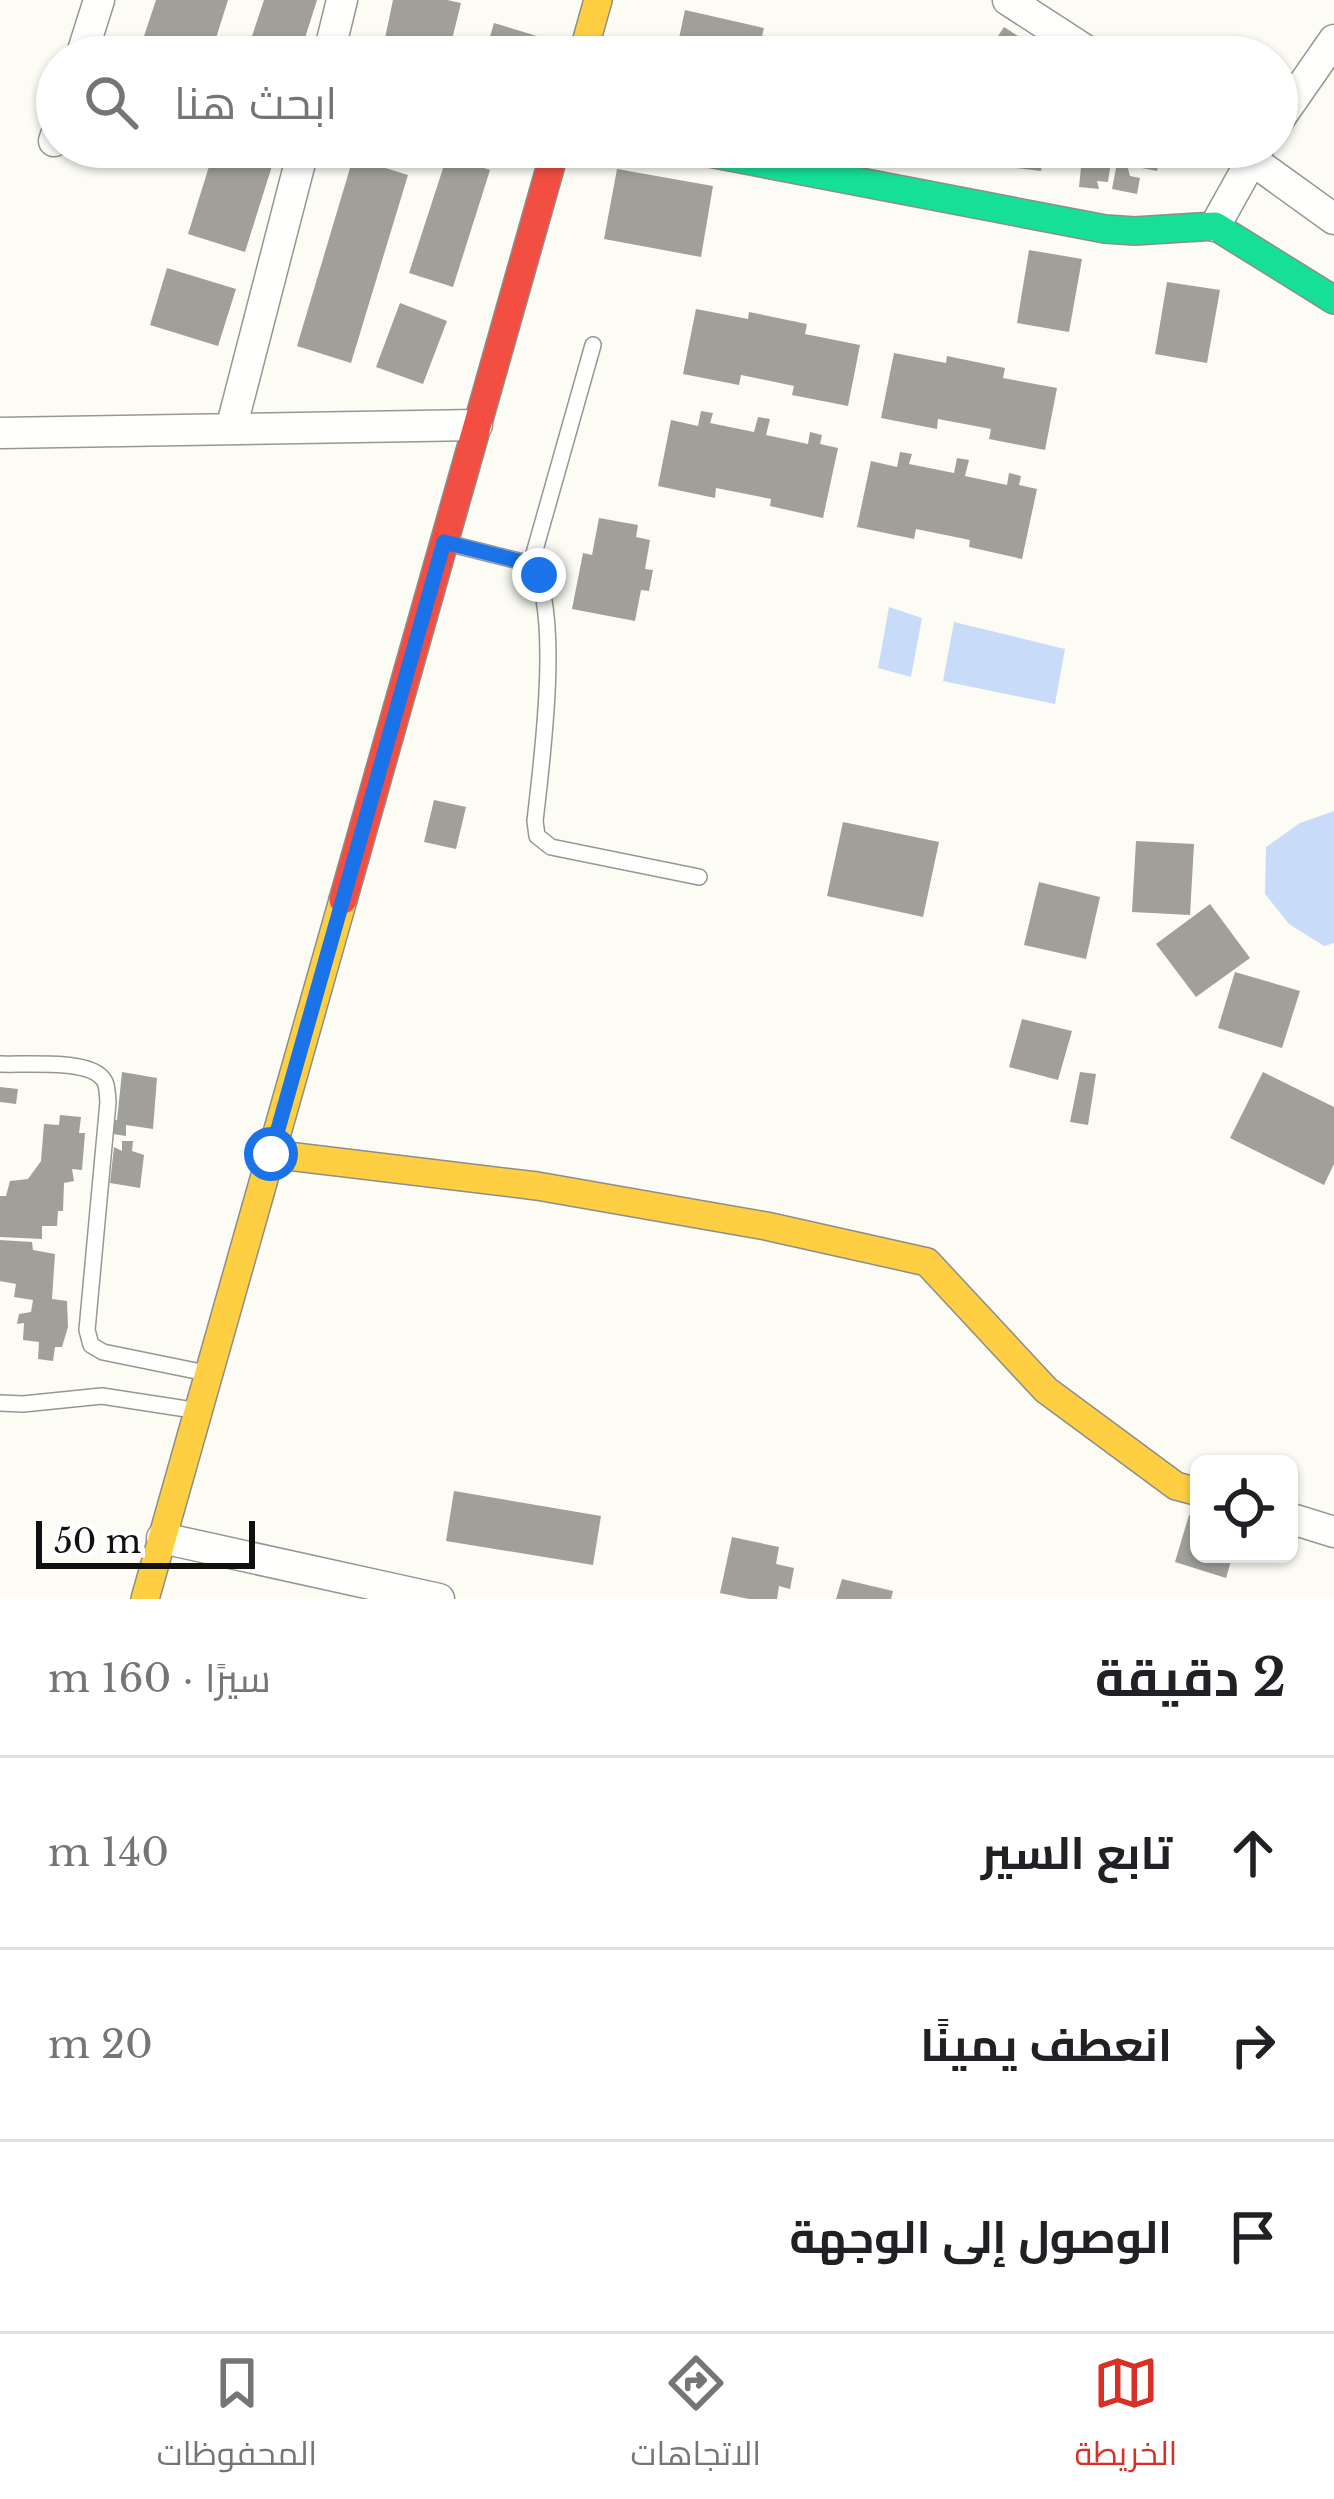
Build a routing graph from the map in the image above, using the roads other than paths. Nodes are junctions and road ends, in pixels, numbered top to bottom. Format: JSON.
{"nodes":[{"id":1,"x":99,"y":0,"type":"edge"},
{"id":2,"x":342,"y":0,"type":"edge"},
{"id":3,"x":598,"y":0,"type":"edge"},
{"id":4,"x":1008,"y":0,"type":"edge"},
{"id":5,"x":88,"y":36,"type":"edge"},
{"id":6,"x":333,"y":36,"type":"edge"},
{"id":7,"x":588,"y":36,"type":"edge"},
{"id":8,"x":1064,"y":36,"type":"edge"},
{"id":9,"x":1334,"y":40,"type":"edge"},
{"id":10,"x":1298,"y":92,"type":"edge"},
{"id":11,"x":299,"y":168,"type":"edge"},
{"id":12,"x":550,"y":168,"type":"edge"},
{"id":13,"x":786,"y":168,"type":"edge"},
{"id":14,"x":1241,"y":168,"type":"edge"},
{"id":15,"x":1270,"y":168,"type":"edge"},
{"id":16,"x":1334,"y":219,"type":"edge"},
{"id":17,"x":1215,"y":226,"type":"junction"},
{"id":18,"x":1334,"y":300,"type":"edge"},
{"id":19,"x":592,"y":345,"type":"dead end"},
{"id":20,"x":477,"y":425,"type":"junction"},
{"id":21,"x":231,"y":430,"type":"junction"},
{"id":22,"x":0,"y":434,"type":"edge"},
{"id":23,"x":444,"y":542,"type":"junction"},
{"id":24,"x":531,"y":564,"type":"junction"},
{"id":25,"x":699,"y":877,"type":"dead end"},
{"id":26,"x":0,"y":1064,"type":"edge"},
{"id":27,"x":271,"y":1154,"type":"junction"},
{"id":28,"x":208,"y":1374,"type":"junction"},
{"id":29,"x":0,"y":1403,"type":"edge"},
{"id":30,"x":198,"y":1410,"type":"junction"},
{"id":31,"x":1190,"y":1490,"type":"edge"},
{"id":32,"x":1298,"y":1521,"type":"edge"},
{"id":33,"x":1334,"y":1532,"type":"edge"},
{"id":34,"x":162,"y":1538,"type":"junction"},
{"id":35,"x":399,"y":1595,"type":"edge"},
{"id":36,"x":145,"y":1599,"type":"edge"},
{"id":37,"x":440,"y":1599,"type":"edge"}],
"edges":[{"from":1,"to":5,"type":"street"},
{"from":2,"to":6,"type":"street"},
{"from":3,"to":7,"type":"street"},
{"from":4,"to":8,"type":"street"},
{"from":9,"to":10,"type":"street"},
{"from":11,"to":21,"type":"street"},
{"from":12,"to":20,"type":"street"},
{"from":13,"to":17,"type":"street"},
{"from":14,"to":17,"type":"street"},
{"from":15,"to":16,"type":"street"},
{"from":17,"to":18,"type":"street"},
{"from":19,"to":24,"type":"lane"},
{"from":20,"to":21,"type":"street"},
{"from":20,"to":23,"type":"street"},
{"from":21,"to":22,"type":"street"},
{"from":23,"to":24,"type":"lane"},
{"from":23,"to":27,"type":"street"},
{"from":24,"to":25,"type":"lane"},
{"from":26,"to":28,"type":"lane"},
{"from":27,"to":28,"type":"street"},
{"from":27,"to":31,"type":"street"},
{"from":28,"to":30,"type":"street"},
{"from":29,"to":30,"type":"lane"},
{"from":30,"to":34,"type":"street"},
{"from":32,"to":33,"type":"street"},
{"from":34,"to":35,"type":"street"},
{"from":34,"to":36,"type":"street"},
{"from":35,"to":37,"type":"street"}]}
